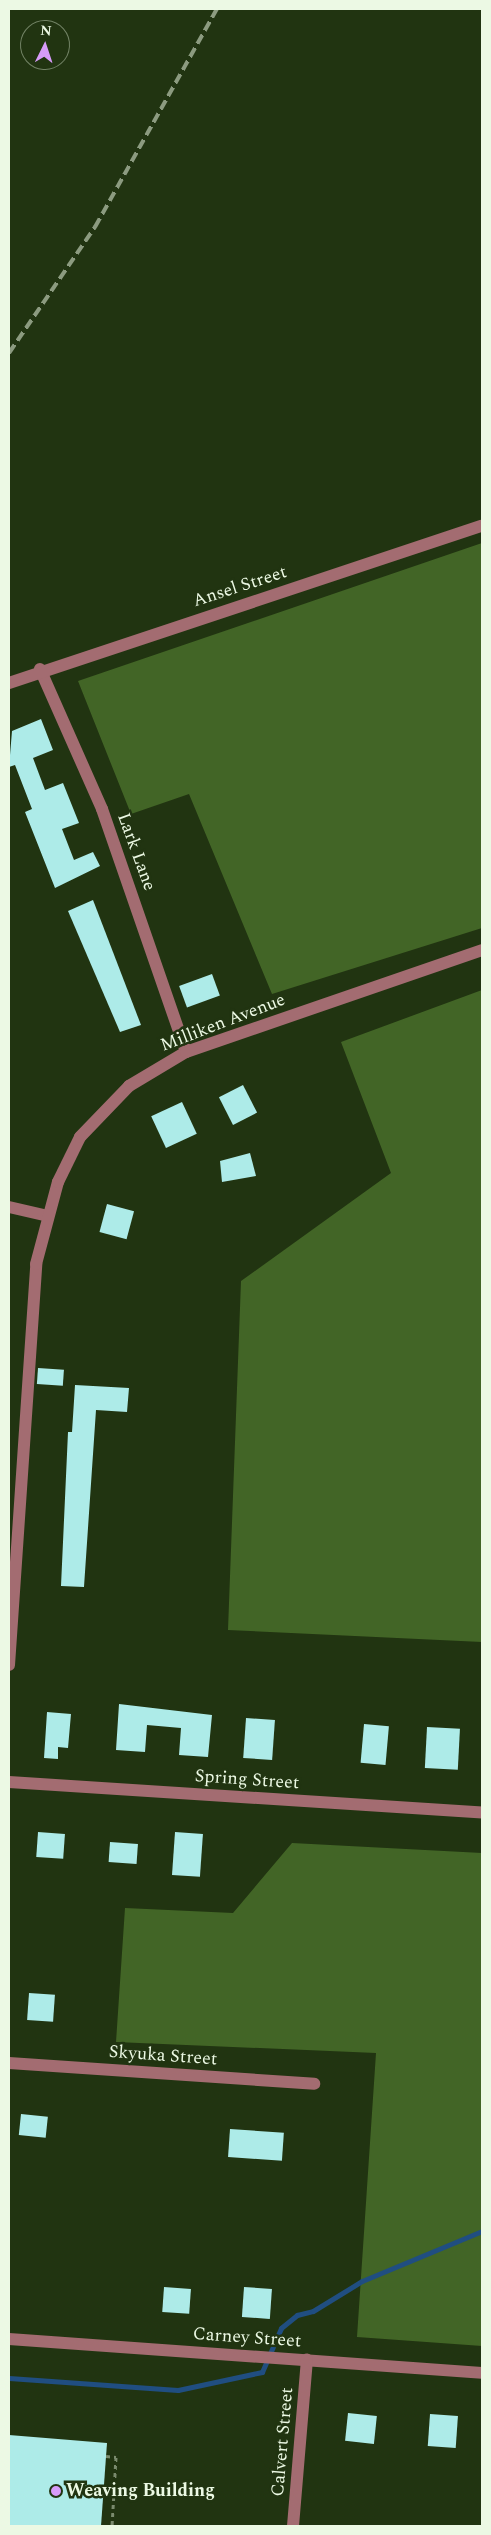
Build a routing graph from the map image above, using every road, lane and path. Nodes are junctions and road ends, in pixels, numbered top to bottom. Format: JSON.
{"nodes":[{"id":1,"x":482,"y":526,"type":"edge"},
{"id":2,"x":40,"y":669,"type":"junction"},
{"id":3,"x":9,"y":683,"type":"edge"},
{"id":4,"x":482,"y":950,"type":"edge"},
{"id":5,"x":186,"y":1052,"type":"junction"},
{"id":6,"x":9,"y":1207,"type":"edge"},
{"id":7,"x":47,"y":1216,"type":"junction"},
{"id":8,"x":9,"y":1665,"type":"edge"},
{"id":9,"x":9,"y":1782,"type":"edge"},
{"id":10,"x":482,"y":1813,"type":"edge"},
{"id":11,"x":9,"y":2063,"type":"edge"},
{"id":12,"x":314,"y":2084,"type":"dead end"},
{"id":13,"x":9,"y":2339,"type":"edge"},
{"id":14,"x":307,"y":2360,"type":"junction"},
{"id":15,"x":482,"y":2373,"type":"edge"},
{"id":16,"x":106,"y":2456,"type":"dead end"},
{"id":17,"x":112,"y":2526,"type":"edge"},
{"id":18,"x":293,"y":2526,"type":"edge"}],
"edges":[{"from":1,"to":2,"type":"street","name":"Ansel Street"},
{"from":2,"to":3,"type":"street","name":"Ansel Street"},
{"from":2,"to":5,"type":"street","name":"Lark Lane"},
{"from":4,"to":5,"type":"street","name":"Milliken Avenue"},
{"from":5,"to":7,"type":"street","name":"Milliken Avenue"},
{"from":6,"to":7,"type":"street"},
{"from":7,"to":8,"type":"street","name":"Milliken Avenue"},
{"from":9,"to":10,"type":"street","name":"Spring Street"},
{"from":11,"to":12,"type":"street","name":"Skyuka Street"},
{"from":13,"to":14,"type":"street","name":"Carney Street"},
{"from":14,"to":15,"type":"street","name":"Carney Street"},
{"from":14,"to":18,"type":"street","name":"Calvert Street"},
{"from":16,"to":17,"type":"path"}]}
